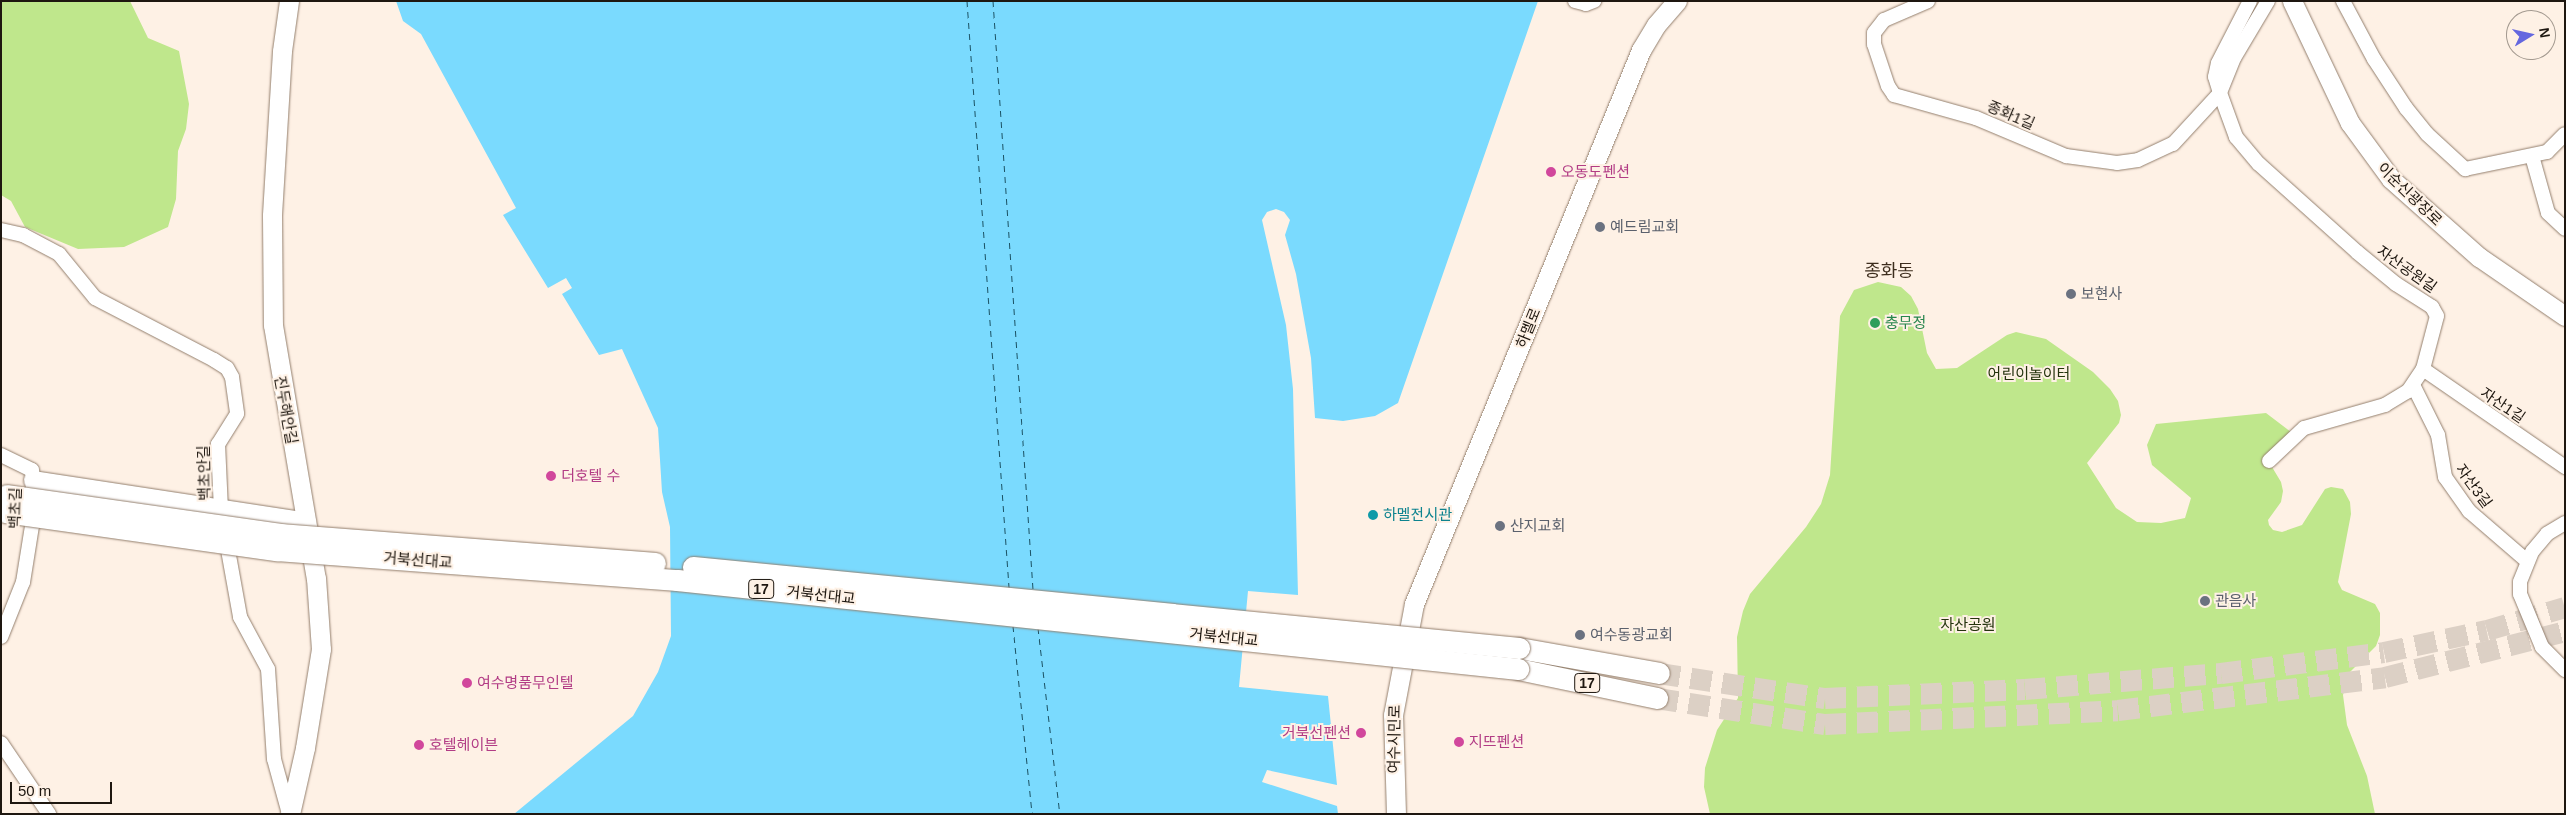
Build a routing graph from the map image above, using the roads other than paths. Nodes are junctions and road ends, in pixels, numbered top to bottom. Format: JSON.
{"nodes":[{"id":1,"x":289,"y":1,"type":"edge"},
{"id":2,"x":1575,"y":1,"type":"edge"},
{"id":3,"x":1594,"y":1,"type":"edge"},
{"id":4,"x":1677,"y":1,"type":"edge"},
{"id":5,"x":1928,"y":1,"type":"edge"},
{"id":6,"x":2250,"y":1,"type":"edge"},
{"id":7,"x":2268,"y":1,"type":"edge"},
{"id":8,"x":2292,"y":1,"type":"edge"},
{"id":9,"x":2343,"y":1,"type":"edge"},
{"id":10,"x":2220,"y":93,"type":"junction"},
{"id":11,"x":2565,"y":134,"type":"edge"},
{"id":12,"x":2532,"y":156,"type":"junction"},
{"id":13,"x":2565,"y":229,"type":"edge"},
{"id":14,"x":1,"y":230,"type":"edge"},
{"id":15,"x":2565,"y":316,"type":"edge"},
{"id":16,"x":2423,"y":369,"type":"junction"},
{"id":17,"x":2413,"y":385,"type":"junction"},
{"id":18,"x":1,"y":455,"type":"edge"},
{"id":19,"x":2269,"y":461,"type":"dead end"},
{"id":20,"x":2565,"y":466,"type":"edge"},
{"id":21,"x":33,"y":480,"type":"junction"},
{"id":22,"x":4,"y":503,"type":"edge"},
{"id":23,"x":221,"y":511,"type":"junction"},
{"id":24,"x":306,"y":522,"type":"junction"},
{"id":25,"x":2565,"y":523,"type":"edge"},
{"id":26,"x":2527,"y":561,"type":"junction"},
{"id":27,"x":1,"y":637,"type":"edge"},
{"id":28,"x":1518,"y":658,"type":"junction"},
{"id":29,"x":1401,"y":664,"type":"joint"},
{"id":30,"x":2565,"y":670,"type":"edge"},
{"id":31,"x":1659,"y":673,"type":"tunnel mouth"},
{"id":32,"x":1657,"y":698,"type":"tunnel mouth"},
{"id":33,"x":1,"y":743,"type":"edge"},
{"id":34,"x":50,"y":814,"type":"edge"},
{"id":35,"x":289,"y":814,"type":"edge"},
{"id":36,"x":1396,"y":814,"type":"edge"}],
"edges":[{"from":1,"to":24,"type":"street","name":"진두해안길"},
{"from":2,"to":3,"type":"street"},
{"from":4,"to":29,"type":"street","name":"하멜로"},
{"from":5,"to":10,"type":"street","name":"종화1길"},
{"from":6,"to":10,"type":"street","name":"자산공원길"},
{"from":7,"to":10,"type":"street"},
{"from":8,"to":15,"type":"street","name":"이순신광장로"},
{"from":9,"to":12,"type":"street"},
{"from":10,"to":16,"type":"street","name":"자산공원길"},
{"from":11,"to":12,"type":"street"},
{"from":12,"to":13,"type":"street"},
{"from":14,"to":23,"type":"street","name":"백초안길"},
{"from":16,"to":17,"type":"street","name":"자산공원길"},
{"from":16,"to":20,"type":"street","name":"자산1길"},
{"from":17,"to":19,"type":"street","name":"자산공원길"},
{"from":17,"to":26,"type":"street","name":"자산3길"},
{"from":18,"to":21,"type":"street","name":"백초길"},
{"from":21,"to":23,"type":"street"},
{"from":21,"to":27,"type":"street","name":"백초길"},
{"from":22,"to":28,"type":"main road","name":"거북선대교","number":"17","bridge":true},
{"from":23,"to":24,"type":"street"},
{"from":23,"to":35,"type":"street","name":"백초안길"},
{"from":24,"to":35,"type":"street","name":"진두해안길"},
{"from":25,"to":26,"type":"street"},
{"from":26,"to":30,"type":"street"},
{"from":28,"to":31,"type":"main road","number":"17"},
{"from":28,"to":32,"type":"main road","number":"17"},
{"from":29,"to":36,"type":"street","name":"여수시민로"},
{"from":33,"to":34,"type":"street"}]}
